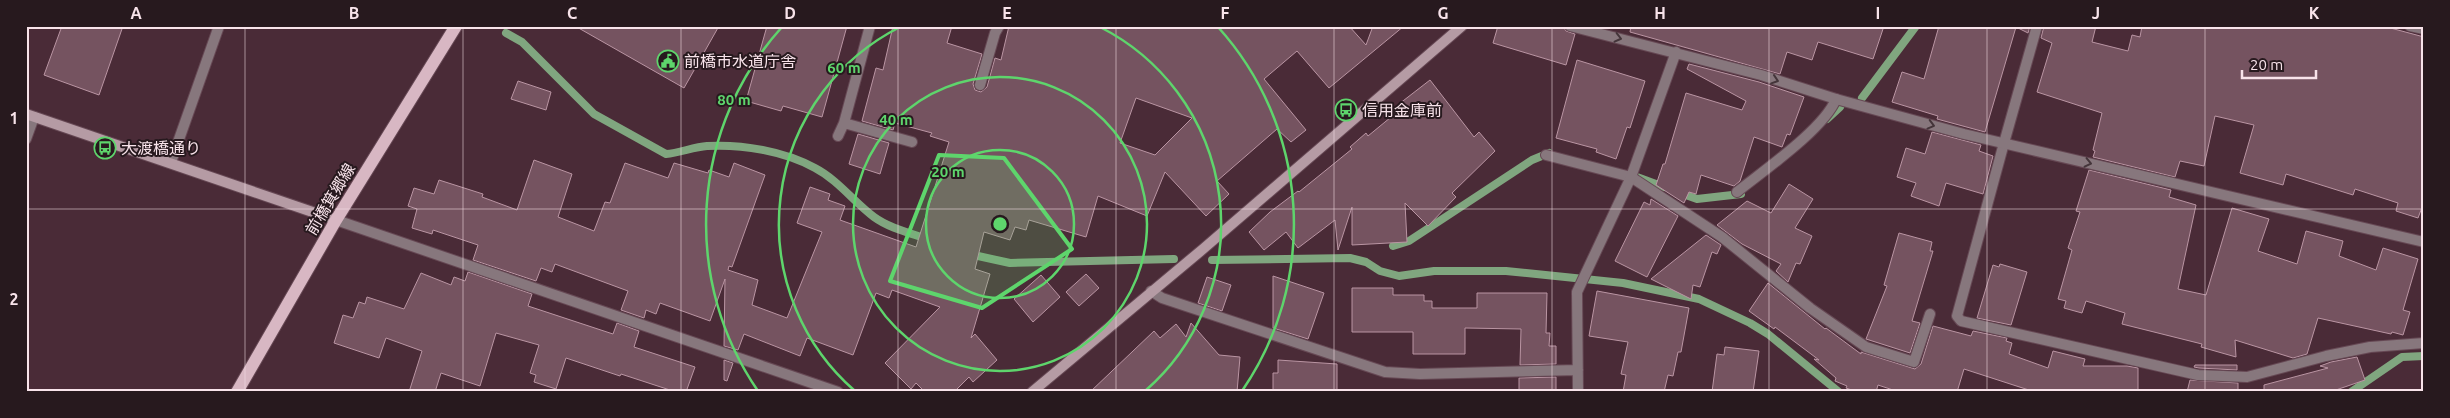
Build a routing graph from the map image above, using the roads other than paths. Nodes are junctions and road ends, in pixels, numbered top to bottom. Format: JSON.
{"nodes":[{"id":1,"x":220,"y":26,"type":"edge"},
{"id":2,"x":456,"y":26,"type":"edge"},
{"id":3,"x":870,"y":26,"type":"edge"},
{"id":4,"x":998,"y":26,"type":"edge"},
{"id":5,"x":1462,"y":26,"type":"edge"},
{"id":6,"x":1570,"y":26,"type":"edge"},
{"id":7,"x":2037,"y":26,"type":"edge"},
{"id":8,"x":1676,"y":52,"type":"junction"},
{"id":9,"x":980,"y":85,"type":"dead end"},
{"id":10,"x":1836,"y":99,"type":"junction"},
{"id":11,"x":30,"y":115,"type":"edge"},
{"id":12,"x":844,"y":123,"type":"junction"},
{"id":13,"x":838,"y":136,"type":"dead end"},
{"id":14,"x":26,"y":139,"type":"edge"},
{"id":15,"x":912,"y":142,"type":"dead end"},
{"id":16,"x":2004,"y":144,"type":"junction"},
{"id":17,"x":1546,"y":155,"type":"dead end"},
{"id":18,"x":171,"y":162,"type":"junction"},
{"id":19,"x":1631,"y":177,"type":"junction"},
{"id":20,"x":1737,"y":192,"type":"dead end"},
{"id":21,"x":336,"y":220,"type":"junction"},
{"id":22,"x":2424,"y":242,"type":"edge"},
{"id":23,"x":1151,"y":290,"type":"junction"},
{"id":24,"x":1930,"y":314,"type":"dead end"},
{"id":25,"x":2424,"y":343,"type":"edge"},
{"id":26,"x":1578,"y":370,"type":"junction"},
{"id":27,"x":237,"y":392,"type":"edge"},
{"id":28,"x":838,"y":392,"type":"edge"},
{"id":29,"x":1032,"y":392,"type":"edge"},
{"id":30,"x":1578,"y":392,"type":"edge"}],
"edges":[{"from":1,"to":18,"type":"street"},
{"from":2,"to":21,"type":"main road","name":"前橋箕郷線"},
{"from":3,"to":12,"type":"street"},
{"from":4,"to":9,"type":"street"},
{"from":5,"to":23,"type":"street"},
{"from":6,"to":8,"type":"street","one_way":true},
{"from":7,"to":16,"type":"street"},
{"from":8,"to":10,"type":"street","one_way":true},
{"from":8,"to":19,"type":"street"},
{"from":10,"to":16,"type":"street","one_way":true},
{"from":10,"to":20,"type":"street"},
{"from":11,"to":14,"type":"street"},
{"from":11,"to":18,"type":"street"},
{"from":12,"to":13,"type":"street"},
{"from":12,"to":15,"type":"street"},
{"from":16,"to":22,"type":"street","one_way":true},
{"from":16,"to":25,"type":"street"},
{"from":17,"to":19,"type":"street"},
{"from":18,"to":21,"type":"street"},
{"from":19,"to":24,"type":"street"},
{"from":19,"to":26,"type":"street"},
{"from":21,"to":27,"type":"main road","name":"前橋箕郷線"},
{"from":21,"to":28,"type":"street"},
{"from":23,"to":26,"type":"street"},
{"from":23,"to":29,"type":"street"},
{"from":26,"to":30,"type":"street"}]}
